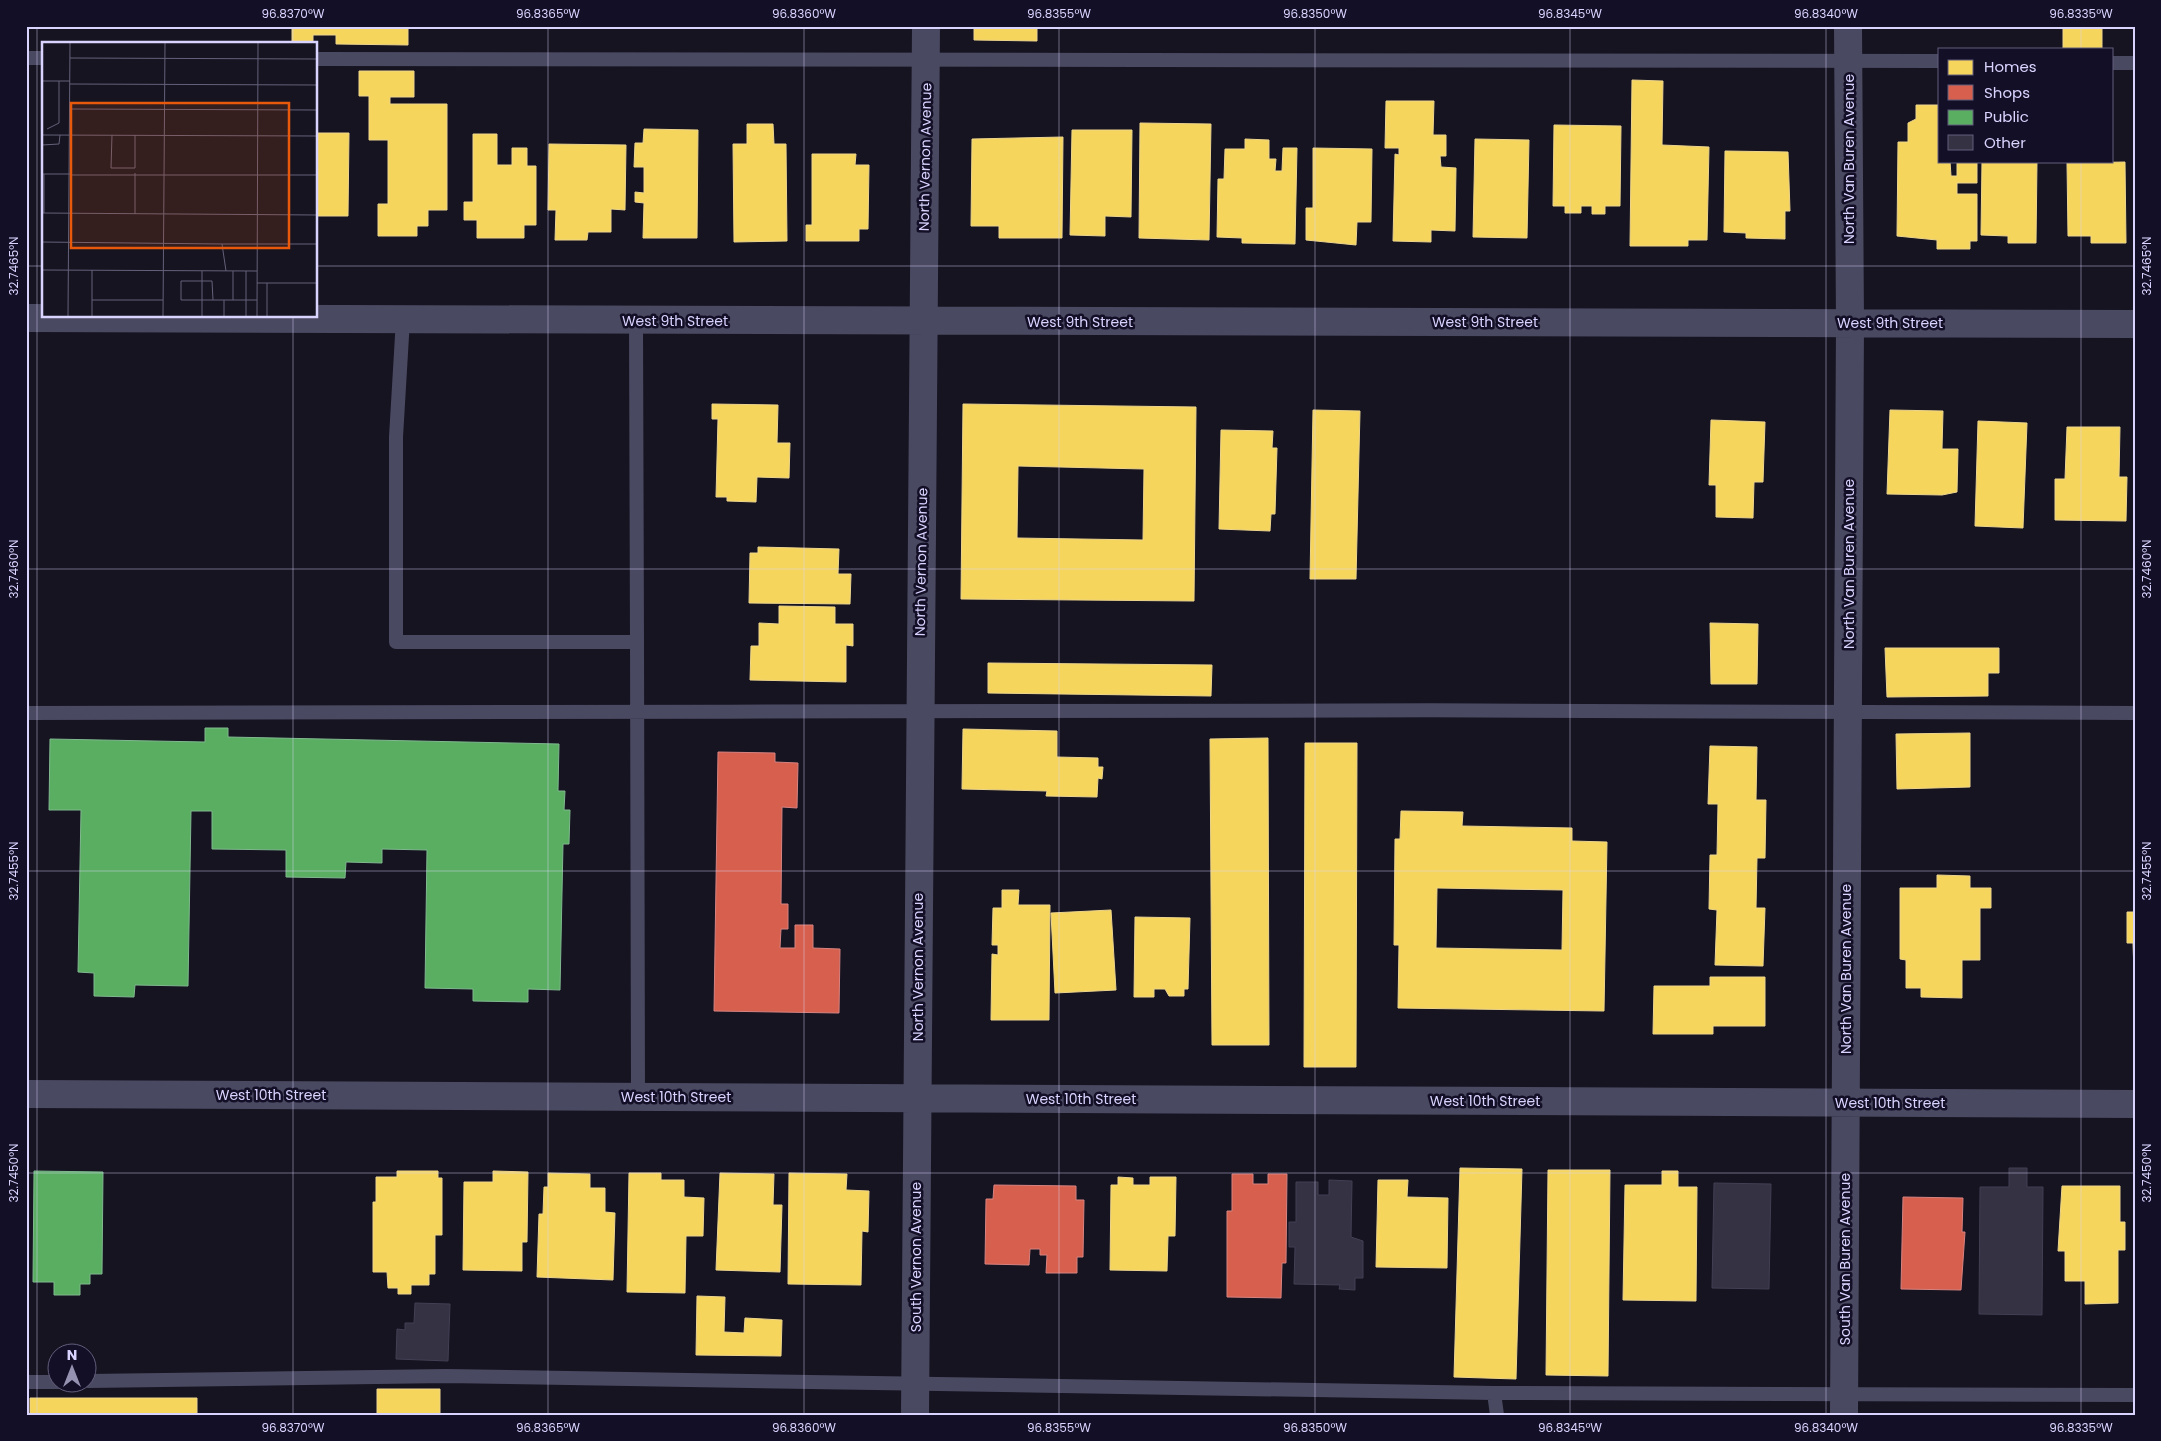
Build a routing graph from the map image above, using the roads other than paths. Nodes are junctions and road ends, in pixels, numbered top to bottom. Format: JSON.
{"nodes":[{"id":1,"x":926,"y":26,"type":"edge"},
{"id":2,"x":1848,"y":26,"type":"edge"},
{"id":3,"x":26,"y":58,"type":"edge"},
{"id":4,"x":42,"y":58,"type":"edge"},
{"id":5,"x":318,"y":59,"type":"edge"},
{"id":6,"x":926,"y":60,"type":"junction"},
{"id":7,"x":1848,"y":61,"type":"junction"},
{"id":8,"x":1938,"y":61,"type":"edge"},
{"id":9,"x":2114,"y":62,"type":"edge"},
{"id":10,"x":2135,"y":63,"type":"edge"},
{"id":11,"x":26,"y":318,"type":"edge"},
{"id":12,"x":403,"y":320,"type":"junction"},
{"id":13,"x":636,"y":321,"type":"junction"},
{"id":14,"x":924,"y":321,"type":"junction"},
{"id":15,"x":1850,"y":322,"type":"junction"},
{"id":16,"x":2135,"y":324,"type":"edge"},
{"id":17,"x":637,"y":642,"type":"junction"},
{"id":18,"x":637,"y":711,"type":"junction"},
{"id":19,"x":919,"y":711,"type":"junction"},
{"id":20,"x":1848,"y":711,"type":"junction"},
{"id":21,"x":26,"y":713,"type":"edge"},
{"id":22,"x":2135,"y":713,"type":"edge"},
{"id":23,"x":26,"y":1094,"type":"edge"},
{"id":24,"x":638,"y":1097,"type":"junction"},
{"id":25,"x":917,"y":1098,"type":"junction"},
{"id":26,"x":1846,"y":1102,"type":"junction"},
{"id":27,"x":2135,"y":1104,"type":"edge"},
{"id":28,"x":98,"y":1381,"type":"edge"},
{"id":29,"x":26,"y":1382,"type":"edge"},
{"id":30,"x":48,"y":1382,"type":"edge"},
{"id":31,"x":916,"y":1385,"type":"junction"},
{"id":32,"x":1494,"y":1393,"type":"junction"},
{"id":33,"x":2135,"y":1395,"type":"edge"},
{"id":34,"x":1844,"y":1404,"type":"edge"},
{"id":35,"x":915,"y":1415,"type":"edge"},
{"id":36,"x":1497,"y":1415,"type":"edge"}],
"edges":[{"from":1,"to":6,"type":"street","name":"North Vernon Avenue"},
{"from":2,"to":7,"type":"street","name":"North Van Buren Avenue"},
{"from":3,"to":4,"type":"lane"},
{"from":5,"to":6,"type":"lane"},
{"from":6,"to":7,"type":"lane"},
{"from":6,"to":14,"type":"street","name":"North Vernon Avenue"},
{"from":7,"to":8,"type":"lane"},
{"from":7,"to":15,"type":"street","name":"North Van Buren Avenue"},
{"from":9,"to":10,"type":"lane"},
{"from":11,"to":12,"type":"street","name":"West 9th Street"},
{"from":12,"to":13,"type":"street","name":"West 9th Street"},
{"from":12,"to":17,"type":"lane"},
{"from":13,"to":14,"type":"street","name":"West 9th Street"},
{"from":13,"to":17,"type":"lane"},
{"from":14,"to":15,"type":"street","name":"West 9th Street"},
{"from":14,"to":19,"type":"street","name":"North Vernon Avenue"},
{"from":15,"to":16,"type":"street","name":"West 9th Street"},
{"from":15,"to":20,"type":"street","name":"North Van Buren Avenue"},
{"from":17,"to":18,"type":"lane"},
{"from":18,"to":19,"type":"lane"},
{"from":18,"to":21,"type":"lane"},
{"from":18,"to":24,"type":"lane"},
{"from":19,"to":20,"type":"lane"},
{"from":19,"to":25,"type":"street","name":"North Vernon Avenue"},
{"from":20,"to":22,"type":"lane"},
{"from":20,"to":26,"type":"street","name":"North Van Buren Avenue"},
{"from":23,"to":24,"type":"street","name":"West 10th Street"},
{"from":24,"to":25,"type":"street","name":"West 10th Street"},
{"from":25,"to":26,"type":"street","name":"West 10th Street"},
{"from":25,"to":31,"type":"street","name":"South Vernon Avenue"},
{"from":26,"to":27,"type":"street","name":"West 10th Street"},
{"from":26,"to":34,"type":"street","name":"South Van Buren Avenue"},
{"from":28,"to":31,"type":"lane"},
{"from":29,"to":30,"type":"lane"},
{"from":31,"to":32,"type":"lane"},
{"from":31,"to":35,"type":"street","name":"South Vernon Avenue"},
{"from":32,"to":34,"type":"lane"},
{"from":32,"to":36,"type":"lane"},
{"from":33,"to":34,"type":"lane"}]}
